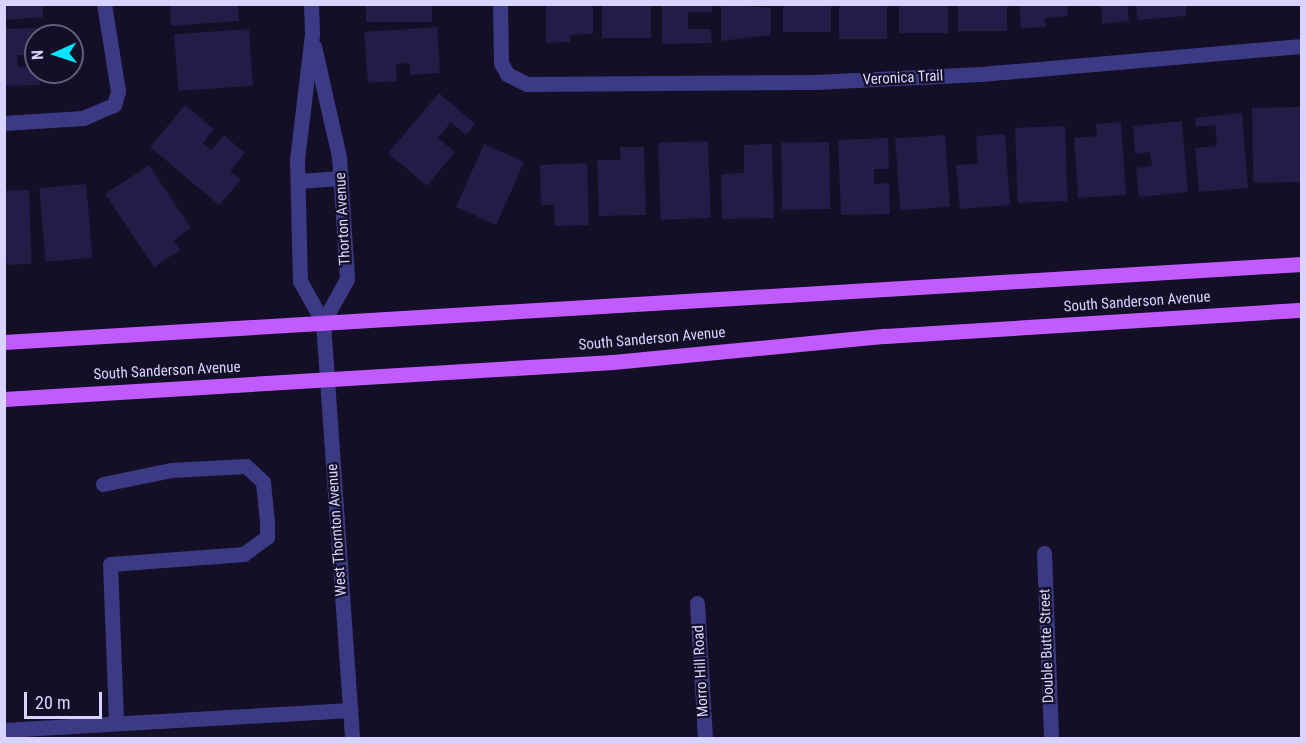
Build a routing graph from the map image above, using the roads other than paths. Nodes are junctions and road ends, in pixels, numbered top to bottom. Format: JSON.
{"nodes":[{"id":1,"x":104,"y":4,"type":"edge"},
{"id":2,"x":311,"y":4,"type":"edge"},
{"id":3,"x":500,"y":4,"type":"edge"},
{"id":4,"x":312,"y":34,"type":"junction"},
{"id":5,"x":1302,"y":46,"type":"edge"},
{"id":6,"x":4,"y":123,"type":"edge"},
{"id":7,"x":341,"y":177,"type":"junction"},
{"id":8,"x":298,"y":181,"type":"junction"},
{"id":9,"x":1302,"y":264,"type":"edge"},
{"id":10,"x":1302,"y":310,"type":"edge"},
{"id":11,"x":323,"y":322,"type":"junction"},
{"id":12,"x":4,"y":342,"type":"edge"},
{"id":13,"x":327,"y":380,"type":"junction"},
{"id":14,"x":4,"y":399,"type":"edge"},
{"id":15,"x":103,"y":484,"type":"dead end"},
{"id":16,"x":1044,"y":554,"type":"dead end"},
{"id":17,"x":697,"y":603,"type":"dead end"},
{"id":18,"x":350,"y":710,"type":"junction"},
{"id":19,"x":116,"y":723,"type":"junction"},
{"id":20,"x":4,"y":730,"type":"edge"},
{"id":21,"x":352,"y":738,"type":"edge"},
{"id":22,"x":705,"y":738,"type":"edge"},
{"id":23,"x":1051,"y":738,"type":"edge"}],
"edges":[{"from":1,"to":6,"type":"street"},
{"from":2,"to":4,"type":"street","name":"Thorton Avenue"},
{"from":3,"to":5,"type":"street","name":"Veronica Trail"},
{"from":4,"to":7,"type":"street","name":"Thorton Avenue"},
{"from":4,"to":8,"type":"street","name":"Thorton Avenue"},
{"from":7,"to":8,"type":"street"},
{"from":7,"to":11,"type":"street","name":"Thorton Avenue"},
{"from":8,"to":11,"type":"street","name":"Thorton Avenue"},
{"from":9,"to":11,"type":"main road","name":"South Sanderson Avenue"},
{"from":10,"to":13,"type":"main road","name":"South Sanderson Avenue"},
{"from":11,"to":12,"type":"main road","name":"South Sanderson Avenue"},
{"from":11,"to":13,"type":"street","name":"West Thornton Avenue"},
{"from":13,"to":14,"type":"main road","name":"South Sanderson Avenue"},
{"from":13,"to":18,"type":"street","name":"West Thornton Avenue"},
{"from":15,"to":19,"type":"street"},
{"from":16,"to":23,"type":"street","name":"Double Butte Street"},
{"from":17,"to":22,"type":"street","name":"Morro Hill Road"},
{"from":18,"to":19,"type":"street"},
{"from":18,"to":21,"type":"street","name":"West Thornton Avenue"},
{"from":19,"to":20,"type":"street"}]}
